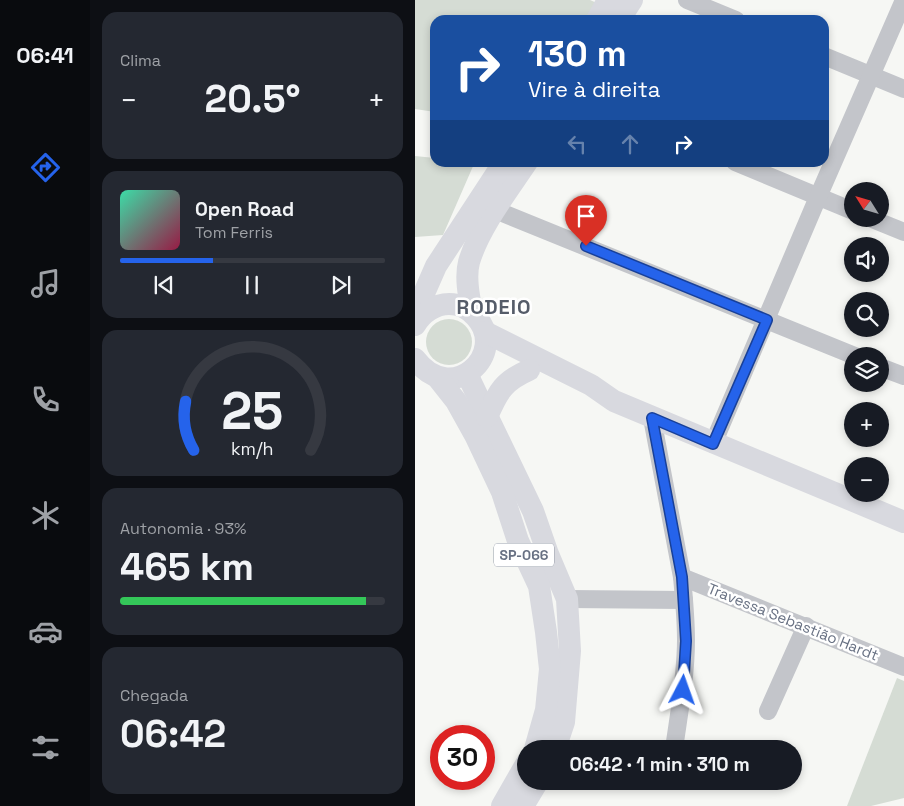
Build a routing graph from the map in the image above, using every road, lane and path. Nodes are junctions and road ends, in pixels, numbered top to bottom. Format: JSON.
{"nodes":[{"id":1,"x":608,"y":0,"type":"edge"},
{"id":2,"x":631,"y":0,"type":"edge"},
{"id":3,"x":687,"y":0,"type":"edge"},
{"id":4,"x":904,"y":0,"type":"edge"},
{"id":5,"x":600,"y":15,"type":"edge"},
{"id":6,"x":622,"y":15,"type":"edge"},
{"id":7,"x":724,"y":15,"type":"edge"},
{"id":8,"x":829,"y":58,"type":"edge"},
{"id":9,"x":871,"y":76,"type":"junction"},
{"id":10,"x":904,"y":89,"type":"edge"},
{"id":11,"x":501,"y":167,"type":"edge"},
{"id":12,"x":524,"y":167,"type":"edge"},
{"id":13,"x":747,"y":167,"type":"edge"},
{"id":14,"x":818,"y":196,"type":"junction"},
{"id":15,"x":844,"y":207,"type":"edge"},
{"id":16,"x":495,"y":210,"type":"junction"},
{"id":17,"x":889,"y":226,"type":"edge"},
{"id":18,"x":904,"y":232,"type":"edge"},
{"id":19,"x":472,"y":312,"type":"junction"},
{"id":20,"x":767,"y":320,"type":"junction"},
{"id":21,"x":416,"y":323,"type":"edge"},
{"id":22,"x":485,"y":332,"type":"junction"},
{"id":23,"x":844,"y":352,"type":"edge"},
{"id":24,"x":483,"y":356,"type":"junction"},
{"id":25,"x":415,"y":359,"type":"edge"},
{"id":26,"x":529,"y":370,"type":"junction"},
{"id":27,"x":889,"y":370,"type":"edge"},
{"id":28,"x":467,"y":374,"type":"junction"},
{"id":29,"x":904,"y":376,"type":"edge"},
{"id":30,"x":428,"y":378,"type":"edge"},
{"id":31,"x":614,"y":401,"type":"junction"},
{"id":32,"x":487,"y":416,"type":"junction"},
{"id":33,"x":652,"y":418,"type":"junction"},
{"id":34,"x":713,"y":444,"type":"junction"},
{"id":35,"x":904,"y":522,"type":"edge"},
{"id":36,"x":682,"y":577,"type":"junction"},
{"id":37,"x":567,"y":599,"type":"junction"},
{"id":38,"x":684,"y":600,"type":"junction"},
{"id":39,"x":806,"y":626,"type":"junction"},
{"id":40,"x":904,"y":667,"type":"edge"},
{"id":41,"x":768,"y":711,"type":"dead end"},
{"id":42,"x":538,"y":740,"type":"edge"},
{"id":43,"x":558,"y":740,"type":"edge"},
{"id":44,"x":675,"y":740,"type":"edge"},
{"id":45,"x":517,"y":780,"type":"edge"},
{"id":46,"x":532,"y":790,"type":"edge"},
{"id":47,"x":502,"y":806,"type":"edge"},
{"id":48,"x":523,"y":806,"type":"edge"}],
"edges":[{"from":1,"to":5,"type":"main road"},
{"from":2,"to":6,"type":"main road"},
{"from":3,"to":7,"type":"street"},
{"from":4,"to":9,"type":"street"},
{"from":8,"to":9,"type":"street"},
{"from":9,"to":10,"type":"street"},
{"from":9,"to":14,"type":"street"},
{"from":11,"to":21,"type":"main road"},
{"from":12,"to":16,"type":"main road"},
{"from":13,"to":14,"type":"street"},
{"from":14,"to":15,"type":"street"},
{"from":14,"to":20,"type":"street"},
{"from":16,"to":19,"type":"main road"},
{"from":16,"to":20,"type":"street"},
{"from":17,"to":18,"type":"street"},
{"from":19,"to":21,"type":"main road"},
{"from":19,"to":22,"type":"main road"},
{"from":20,"to":23,"type":"street"},
{"from":20,"to":34,"type":"street"},
{"from":22,"to":24,"type":"main road"},
{"from":22,"to":31,"type":"main road"},
{"from":24,"to":26,"type":"main road"},
{"from":24,"to":28,"type":"main road"},
{"from":25,"to":30,"type":"main road"},
{"from":26,"to":31,"type":"main road"},
{"from":26,"to":32,"type":"main road"},
{"from":27,"to":29,"type":"street"},
{"from":28,"to":30,"type":"main road"},
{"from":28,"to":32,"type":"main road","number":"SP-066"},
{"from":30,"to":42,"type":"main road","number":"SP-066"},
{"from":31,"to":33,"type":"main road"},
{"from":32,"to":37,"type":"main road","number":"SP-066"},
{"from":33,"to":34,"type":"main road"},
{"from":33,"to":36,"type":"street"},
{"from":34,"to":35,"type":"main road"},
{"from":36,"to":38,"type":"street"},
{"from":36,"to":39,"type":"street","name":"Travessa Sebastião Hardt"},
{"from":37,"to":38,"type":"street"},
{"from":37,"to":43,"type":"main road","number":"SP-066"},
{"from":38,"to":44,"type":"street"},
{"from":39,"to":40,"type":"street","name":"Travessa Sebastião Hardt"},
{"from":39,"to":41,"type":"street"},
{"from":45,"to":47,"type":"main road"},
{"from":46,"to":48,"type":"main road"}]}
